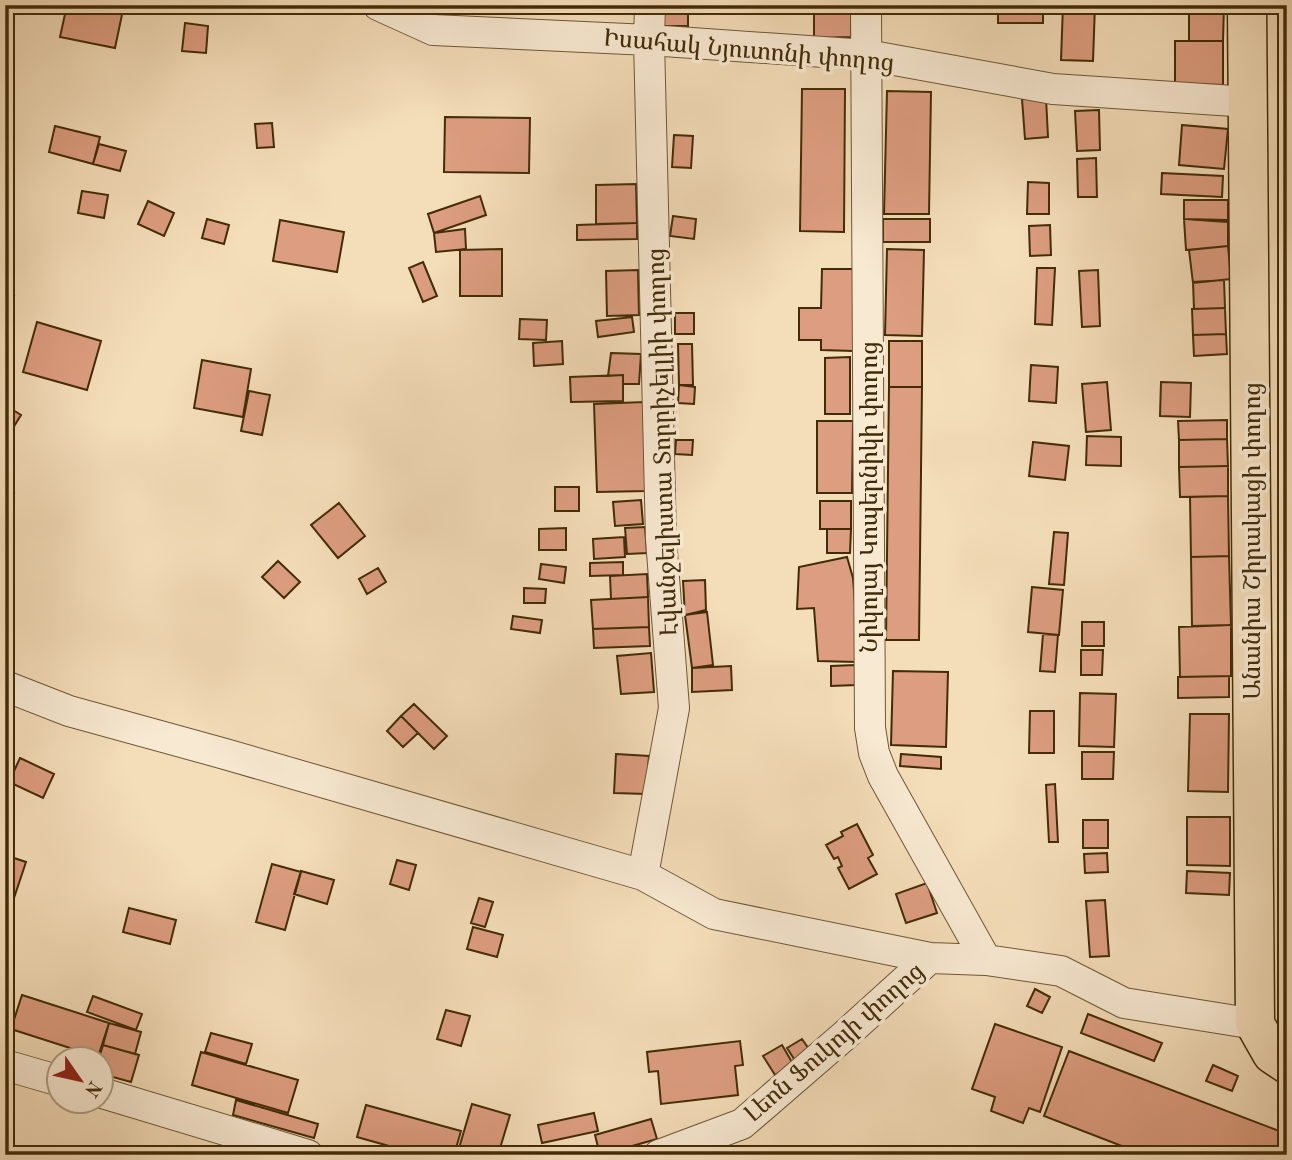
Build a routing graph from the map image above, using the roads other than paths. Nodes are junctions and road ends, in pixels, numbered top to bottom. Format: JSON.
{"nodes":[{"id":1,"x":378,"y":5,"type":"edge"},
{"id":2,"x":650,"y":5,"type":"edge"},
{"id":3,"x":866,"y":5,"type":"edge"},
{"id":4,"x":1247,"y":5,"type":"edge"},
{"id":5,"x":649,"y":40,"type":"junction"},
{"id":6,"x":867,"y":55,"type":"junction"},
{"id":7,"x":1249,"y":102,"type":"junction"},
{"id":8,"x":5,"y":686,"type":"edge"},
{"id":9,"x":643,"y":875,"type":"junction"},
{"id":10,"x":930,"y":958,"type":"junction"},
{"id":11,"x":986,"y":960,"type":"junction"},
{"id":12,"x":1255,"y":1024,"type":"junction"},
{"id":13,"x":1287,"y":1064,"type":"edge"},
{"id":14,"x":5,"y":1065,"type":"edge"},
{"id":15,"x":46,"y":1077,"type":"edge"},
{"id":16,"x":116,"y":1097,"type":"edge"},
{"id":17,"x":308,"y":1155,"type":"edge"},
{"id":18,"x":659,"y":1155,"type":"edge"}],
"edges":[{"from":1,"to":5,"type":"street","name":"Իսահակ Նյուտոնի փողոց"},
{"from":2,"to":5,"type":"street","name":"Էվանջելիստա Տորրիչելլիի փողոց"},
{"from":3,"to":6,"type":"street","name":"Նիկոլայ Կոպերնիկի փողոց"},
{"from":4,"to":7,"type":"main road","name":"Անանիա Շիրակացի փողոց"},
{"from":5,"to":6,"type":"street","name":"Իսահակ Նյուտոնի փողոց"},
{"from":5,"to":9,"type":"street","name":"Էվանջելիստա Տորրիչելլիի փողոց"},
{"from":6,"to":7,"type":"street","name":"Իսահակ Նյուտոնի փողոց"},
{"from":6,"to":11,"type":"street","name":"Նիկոլայ Կոպերնիկի փողոց"},
{"from":7,"to":12,"type":"main road","name":"Անանիա Շիրակացի փողոց"},
{"from":8,"to":9,"type":"street"},
{"from":9,"to":10,"type":"street"},
{"from":10,"to":11,"type":"street"},
{"from":10,"to":18,"type":"street","name":"Լեոն Ֆուկոյի փողոց"},
{"from":11,"to":12,"type":"street"},
{"from":12,"to":13,"type":"main road","name":"Անանիա Շիրակացի փողոց"},
{"from":14,"to":15,"type":"street"},
{"from":16,"to":17,"type":"street"}]}
